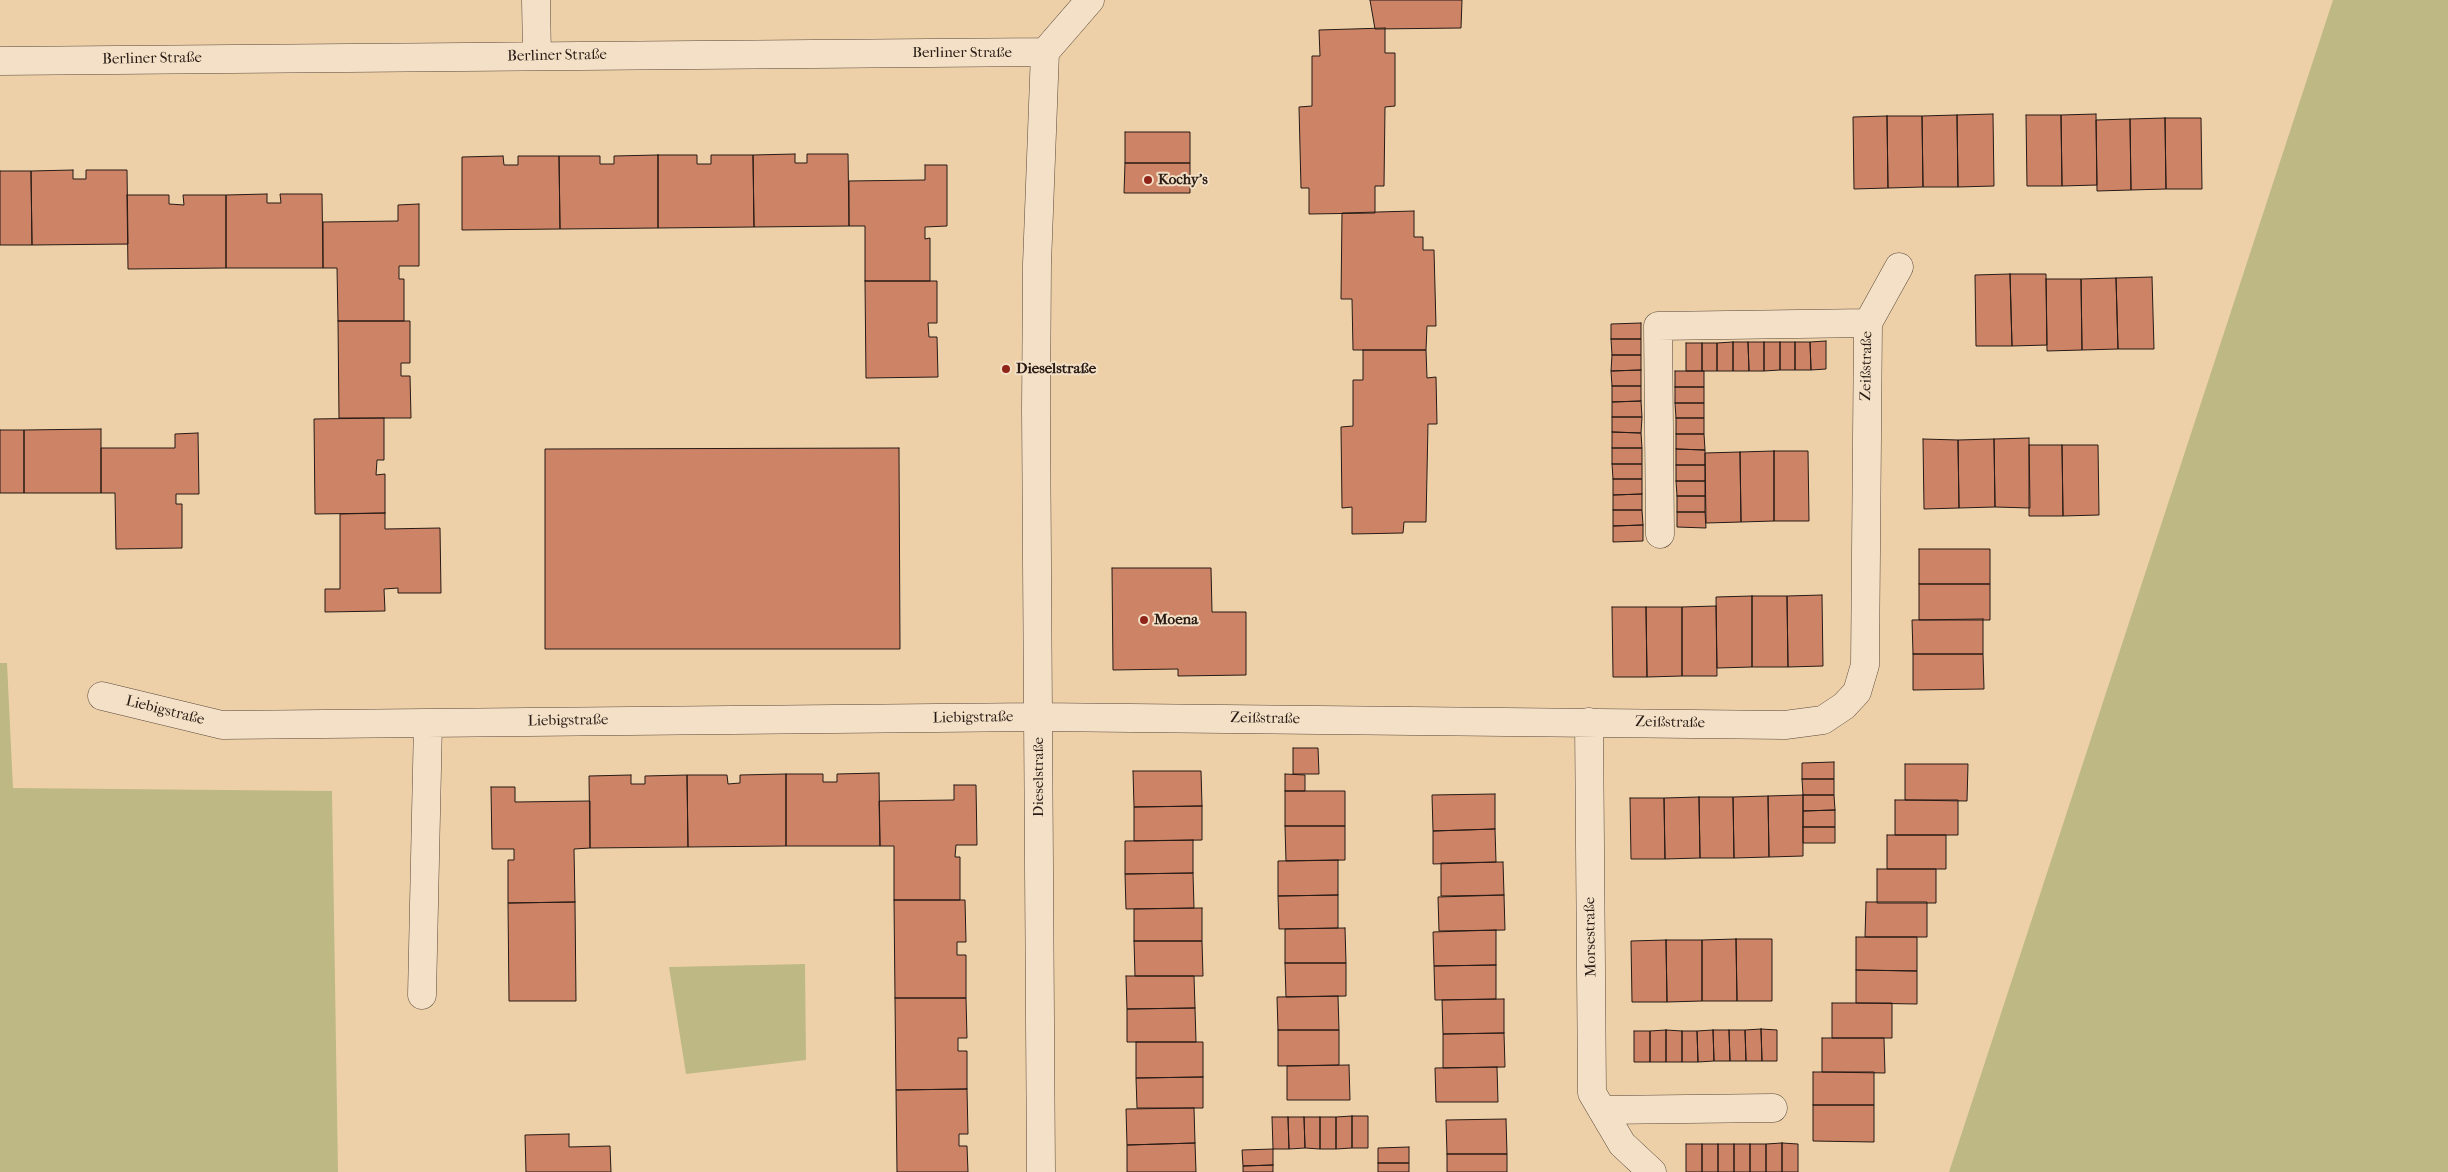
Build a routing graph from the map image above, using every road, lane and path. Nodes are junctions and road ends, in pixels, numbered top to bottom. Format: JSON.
{"nodes":[{"id":1,"x":536,"y":0,"type":"edge"},
{"id":2,"x":1090,"y":0,"type":"edge"},
{"id":3,"x":1044,"y":52,"type":"junction"},
{"id":4,"x":537,"y":56,"type":"junction"},
{"id":5,"x":0,"y":61,"type":"edge"},
{"id":6,"x":1899,"y":267,"type":"dead end"},
{"id":7,"x":1868,"y":323,"type":"junction"},
{"id":8,"x":1660,"y":534,"type":"dead end"},
{"id":9,"x":102,"y":696,"type":"dead end"},
{"id":10,"x":1038,"y":717,"type":"junction"},
{"id":11,"x":1589,"y":722,"type":"junction"},
{"id":12,"x":428,"y":723,"type":"junction"},
{"id":13,"x":422,"y":995,"type":"dead end"},
{"id":14,"x":1773,"y":1108,"type":"dead end"},
{"id":15,"x":1602,"y":1110,"type":"junction"},
{"id":16,"x":1041,"y":1172,"type":"edge"},
{"id":17,"x":1652,"y":1172,"type":"edge"}],
"edges":[{"from":1,"to":4,"type":"street"},
{"from":2,"to":3,"type":"street"},
{"from":3,"to":4,"type":"street","name":"Berliner Straße"},
{"from":3,"to":10,"type":"street","name":"Dieselstraße"},
{"from":4,"to":5,"type":"street","name":"Berliner Straße"},
{"from":6,"to":7,"type":"street","name":"Zeißstraße"},
{"from":7,"to":8,"type":"street"},
{"from":7,"to":11,"type":"street","name":"Zeißstraße"},
{"from":9,"to":12,"type":"street","name":"Liebigstraße"},
{"from":10,"to":11,"type":"street","name":"Zeißstraße"},
{"from":10,"to":12,"type":"street","name":"Liebigstraße"},
{"from":10,"to":16,"type":"street","name":"Dieselstraße"},
{"from":11,"to":15,"type":"street","name":"Morsestraße"},
{"from":12,"to":13,"type":"street"},
{"from":14,"to":15,"type":"street"},
{"from":15,"to":17,"type":"street","name":"Morsestraße"}]}
